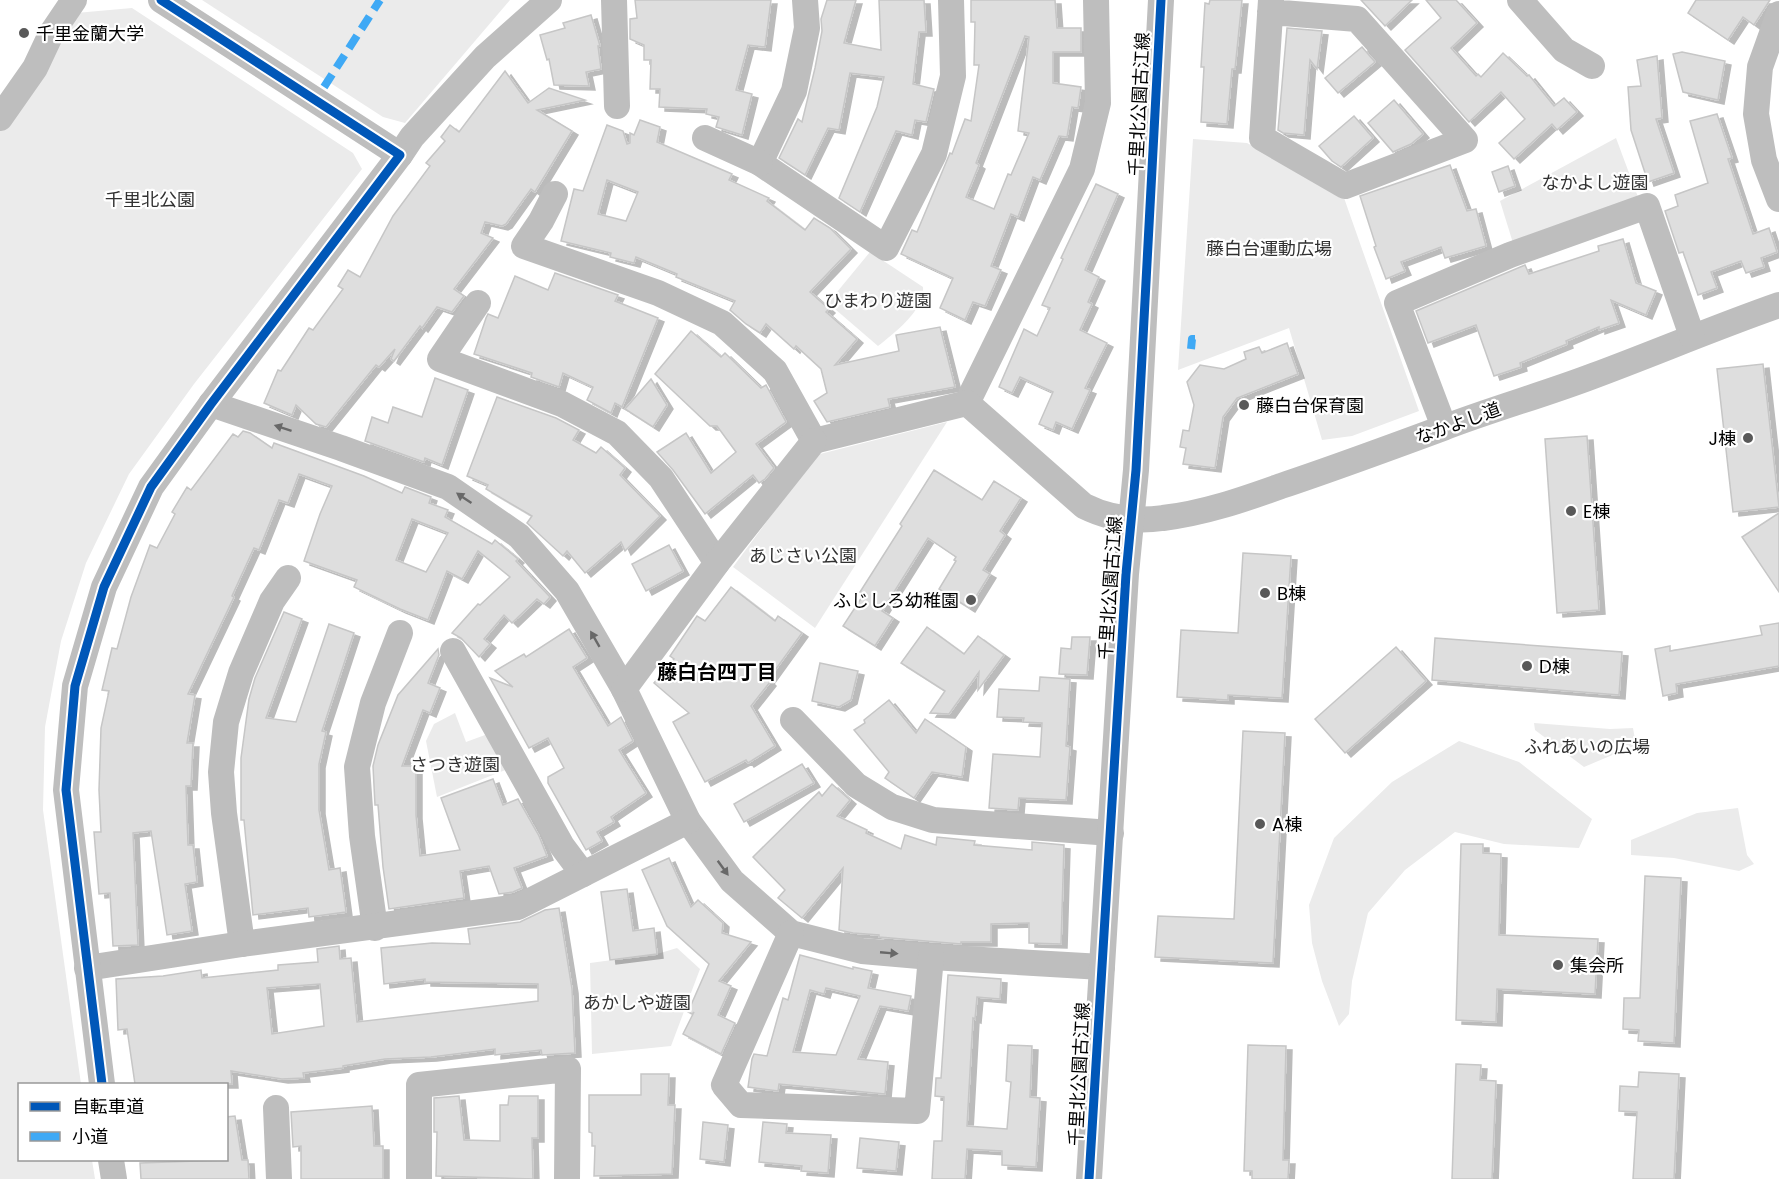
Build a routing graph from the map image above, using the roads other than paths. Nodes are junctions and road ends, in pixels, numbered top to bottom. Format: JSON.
{"nodes":[{"id":1,"x":74,"y":0,"type":"edge"},
{"id":2,"x":161,"y":0,"type":"edge"},
{"id":3,"x":547,"y":0,"type":"edge"},
{"id":4,"x":614,"y":0,"type":"edge"},
{"id":5,"x":805,"y":0,"type":"edge"},
{"id":6,"x":951,"y":0,"type":"edge"},
{"id":7,"x":1096,"y":0,"type":"edge"},
{"id":8,"x":1161,"y":0,"type":"edge"},
{"id":9,"x":1520,"y":0,"type":"edge"},
{"id":10,"x":1270,"y":6,"type":"edge"},
{"id":11,"x":1779,"y":14,"type":"edge"},
{"id":12,"x":1592,"y":66,"type":"dead end"},
{"id":13,"x":617,"y":106,"type":"dead end"},
{"id":14,"x":0,"y":118,"type":"edge"},
{"id":15,"x":705,"y":138,"type":"dead end"},
{"id":16,"x":400,"y":155,"type":"junction"},
{"id":17,"x":1771,"y":158,"type":"edge"},
{"id":18,"x":760,"y":163,"type":"junction"},
{"id":19,"x":555,"y":194,"type":"dead end"},
{"id":20,"x":1779,"y":199,"type":"edge"},
{"id":21,"x":478,"y":303,"type":"dead end"},
{"id":22,"x":1779,"y":305,"type":"edge"},
{"id":23,"x":1692,"y":336,"type":"junction"},
{"id":24,"x":967,"y":402,"type":"junction"},
{"id":25,"x":212,"y":404,"type":"junction"},
{"id":26,"x":1444,"y":427,"type":"junction"},
{"id":27,"x":814,"y":441,"type":"junction"},
{"id":28,"x":1131,"y":520,"type":"junction"},
{"id":29,"x":717,"y":563,"type":"junction"},
{"id":30,"x":288,"y":578,"type":"dead end"},
{"id":31,"x":400,"y":633,"type":"dead end"},
{"id":32,"x":453,"y":651,"type":"dead end"},
{"id":33,"x":624,"y":689,"type":"junction"},
{"id":34,"x":794,"y":720,"type":"dead end"},
{"id":35,"x":688,"y":821,"type":"junction"},
{"id":36,"x":1111,"y":833,"type":"junction"},
{"id":37,"x":583,"y":874,"type":"junction"},
{"id":38,"x":375,"y":928,"type":"junction"},
{"id":39,"x":791,"y":933,"type":"junction"},
{"id":40,"x":242,"y":944,"type":"junction"},
{"id":41,"x":931,"y":957,"type":"junction"},
{"id":42,"x":1102,"y":967,"type":"junction"},
{"id":43,"x":87,"y":968,"type":"junction"},
{"id":44,"x":102,"y":1083,"type":"edge"},
{"id":45,"x":276,"y":1108,"type":"dead end"},
{"id":46,"x":111,"y":1161,"type":"edge"},
{"id":47,"x":114,"y":1179,"type":"edge"},
{"id":48,"x":279,"y":1179,"type":"edge"},
{"id":49,"x":419,"y":1179,"type":"edge"},
{"id":50,"x":567,"y":1179,"type":"edge"},
{"id":51,"x":1089,"y":1179,"type":"edge"}],
"edges":[{"from":1,"to":14,"type":"street"},
{"from":2,"to":16,"type":"street"},
{"from":3,"to":16,"type":"street"},
{"from":4,"to":13,"type":"street"},
{"from":5,"to":18,"type":"street"},
{"from":6,"to":18,"type":"street"},
{"from":7,"to":24,"type":"street"},
{"from":8,"to":28,"type":"street","name":"千里北公園古江線"},
{"from":9,"to":12,"type":"street"},
{"from":10,"to":10,"type":"street"},
{"from":11,"to":17,"type":"street"},
{"from":15,"to":18,"type":"street"},
{"from":16,"to":25,"type":"street"},
{"from":17,"to":20,"type":"street"},
{"from":19,"to":27,"type":"street"},
{"from":21,"to":29,"type":"street"},
{"from":22,"to":23,"type":"street","name":"なかよし道"},
{"from":23,"to":26,"type":"street","name":"なかよし道"},
{"from":23,"to":26,"type":"street"},
{"from":24,"to":27,"type":"street"},
{"from":24,"to":28,"type":"street","name":"なかよし道"},
{"from":33,"to":25,"type":"street","one_way":true},
{"from":25,"to":43,"type":"street"},
{"from":26,"to":28,"type":"street","name":"なかよし道"},
{"from":27,"to":29,"type":"street"},
{"from":28,"to":36,"type":"street","name":"千里北公園古江線"},
{"from":29,"to":33,"type":"street"},
{"from":30,"to":40,"type":"street"},
{"from":31,"to":38,"type":"street"},
{"from":32,"to":37,"type":"street"},
{"from":33,"to":35,"type":"street"},
{"from":34,"to":36,"type":"street"},
{"from":35,"to":37,"type":"street"},
{"from":35,"to":39,"type":"street","one_way":true},
{"from":36,"to":42,"type":"street","name":"千里北公園古江線"},
{"from":37,"to":38,"type":"street"},
{"from":38,"to":40,"type":"street"},
{"from":39,"to":41,"type":"street","one_way":true},
{"from":39,"to":41,"type":"street"},
{"from":40,"to":43,"type":"street"},
{"from":41,"to":42,"type":"street"},
{"from":42,"to":51,"type":"street","name":"千里北公園古江線"},
{"from":43,"to":44,"type":"street"},
{"from":45,"to":48,"type":"street"},
{"from":46,"to":47,"type":"street"},
{"from":49,"to":50,"type":"street"}]}
